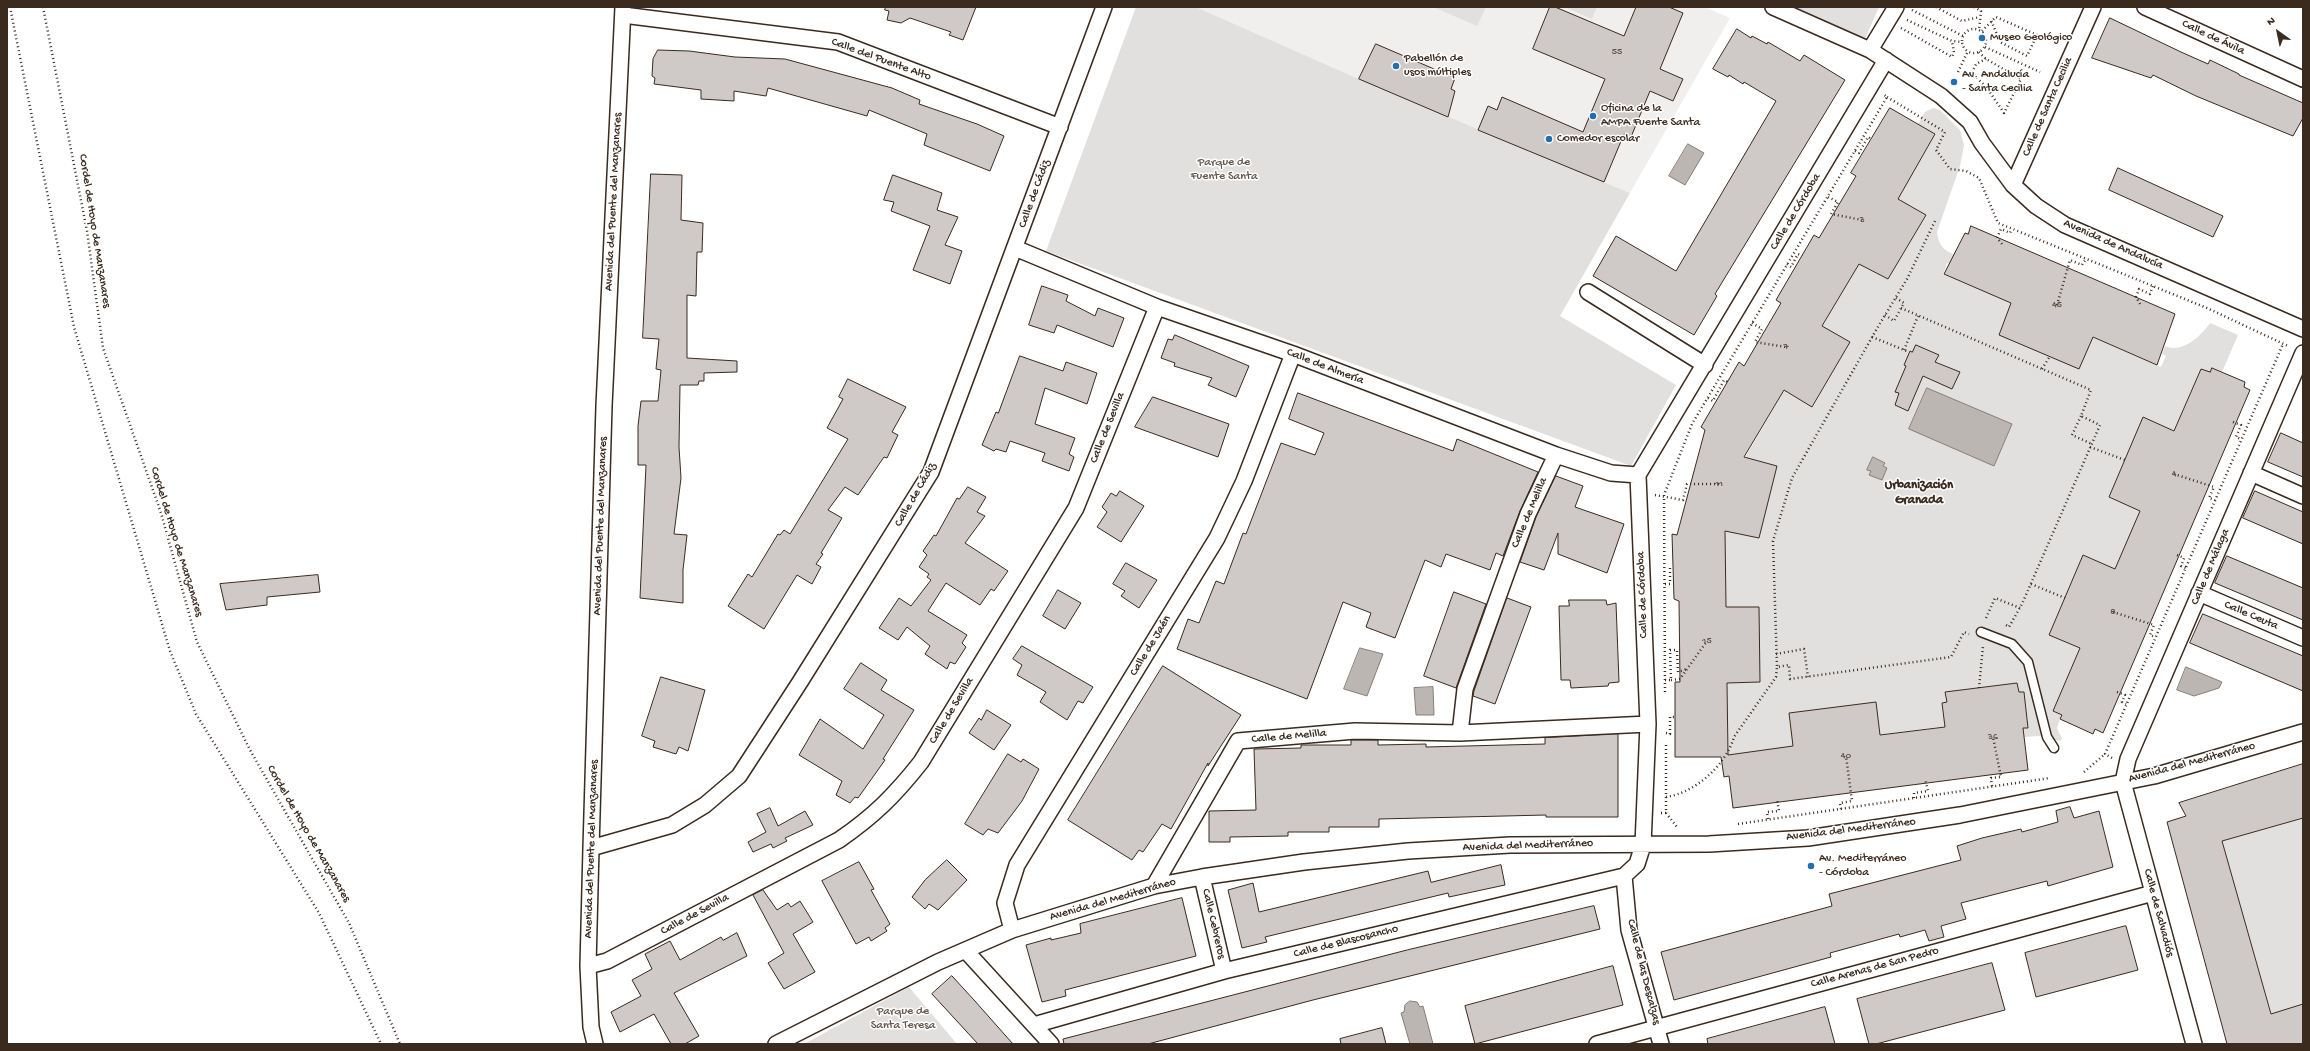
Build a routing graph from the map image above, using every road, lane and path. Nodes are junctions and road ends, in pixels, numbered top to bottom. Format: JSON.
{"nodes":[{"id":1,"x":10,"y":7,"type":"edge"},
{"id":2,"x":43,"y":7,"type":"edge"},
{"id":3,"x":1104,"y":7,"type":"edge"},
{"id":4,"x":1773,"y":7,"type":"edge"},
{"id":5,"x":1896,"y":7,"type":"edge"},
{"id":6,"x":1907,"y":7,"type":"edge"},
{"id":7,"x":1936,"y":7,"type":"edge"},
{"id":8,"x":1974,"y":7,"type":"edge"},
{"id":9,"x":2093,"y":7,"type":"edge"},
{"id":10,"x":2145,"y":7,"type":"edge"},
{"id":11,"x":623,"y":11,"type":"edge"},
{"id":12,"x":1980,"y":17,"type":"junction"},
{"id":13,"x":1991,"y":20,"type":"junction"},
{"id":14,"x":1980,"y":30,"type":"junction"},
{"id":15,"x":1963,"y":36,"type":"junction"},
{"id":16,"x":1952,"y":41,"type":"junction"},
{"id":17,"x":1962,"y":42,"type":"junction"},
{"id":18,"x":1985,"y":47,"type":"junction"},
{"id":19,"x":1870,"y":50,"type":"junction"},
{"id":20,"x":1968,"y":51,"type":"junction"},
{"id":21,"x":1978,"y":52,"type":"junction"},
{"id":22,"x":1986,"y":59,"type":"junction"},
{"id":23,"x":1886,"y":60,"type":"junction"},
{"id":24,"x":1958,"y":72,"type":"dead end"},
{"id":25,"x":2040,"y":72,"type":"dead end"},
{"id":26,"x":2303,"y":79,"type":"edge"},
{"id":27,"x":1870,"y":86,"type":"junction"},
{"id":28,"x":1060,"y":127,"type":"junction"},
{"id":29,"x":1871,"y":139,"type":"dead end"},
{"id":30,"x":1855,"y":151,"type":"junction"},
{"id":31,"x":2013,"y":185,"type":"junction"},
{"id":32,"x":1828,"y":196,"type":"junction"},
{"id":33,"x":1862,"y":220,"type":"dead end"},
{"id":34,"x":1935,"y":221,"type":"dead end"},
{"id":35,"x":2012,"y":229,"type":"dead end"},
{"id":36,"x":2002,"y":244,"type":"dead end"},
{"id":37,"x":1015,"y":248,"type":"junction"},
{"id":38,"x":1802,"y":256,"type":"dead end"},
{"id":39,"x":2086,"y":259,"type":"dead end"},
{"id":40,"x":1788,"y":264,"type":"junction"},
{"id":41,"x":2153,"y":286,"type":"dead end"},
{"id":42,"x":1588,"y":292,"type":"dead end"},
{"id":43,"x":1896,"y":298,"type":"junction"},
{"id":44,"x":2140,"y":304,"type":"dead end"},
{"id":45,"x":2057,"y":305,"type":"dead end"},
{"id":46,"x":1157,"y":307,"type":"junction"},
{"id":47,"x":1901,"y":308,"type":"junction"},
{"id":48,"x":1884,"y":315,"type":"junction"},
{"id":49,"x":1918,"y":316,"type":"junction"},
{"id":50,"x":1752,"y":323,"type":"junction"},
{"id":51,"x":2303,"y":329,"type":"edge"},
{"id":52,"x":1872,"y":336,"type":"junction"},
{"id":53,"x":2283,"y":344,"type":"dead end"},
{"id":54,"x":1786,"y":347,"type":"dead end"},
{"id":55,"x":1904,"y":350,"type":"junction"},
{"id":56,"x":1909,"y":352,"type":"dead end"},
{"id":57,"x":2303,"y":353,"type":"edge"},
{"id":58,"x":1293,"y":354,"type":"junction"},
{"id":59,"x":2050,"y":356,"type":"dead end"},
{"id":60,"x":1705,"y":365,"type":"junction"},
{"id":61,"x":2042,"y":369,"type":"junction"},
{"id":62,"x":1728,"y":382,"type":"dead end"},
{"id":63,"x":1708,"y":398,"type":"junction"},
{"id":64,"x":2081,"y":416,"type":"junction"},
{"id":65,"x":2233,"y":422,"type":"dead end"},
{"id":66,"x":2241,"y":439,"type":"junction"},
{"id":67,"x":2091,"y":446,"type":"junction"},
{"id":68,"x":1556,"y":455,"type":"junction"},
{"id":69,"x":2125,"y":460,"type":"dead end"},
{"id":70,"x":2251,"y":473,"type":"junction"},
{"id":71,"x":2174,"y":474,"type":"dead end"},
{"id":72,"x":1638,"y":475,"type":"junction"},
{"id":73,"x":1718,"y":484,"type":"dead end"},
{"id":74,"x":1664,"y":495,"type":"junction"},
{"id":75,"x":2303,"y":496,"type":"edge"},
{"id":76,"x":2215,"y":500,"type":"junction"},
{"id":77,"x":2177,"y":555,"type":"dead end"},
{"id":78,"x":1673,"y":568,"type":"dead end"},
{"id":79,"x":2186,"y":568,"type":"junction"},
{"id":80,"x":1665,"y":584,"type":"junction"},
{"id":81,"x":2031,"y":584,"type":"junction"},
{"id":82,"x":2199,"y":593,"type":"junction"},
{"id":83,"x":2065,"y":598,"type":"dead end"},
{"id":84,"x":2020,"y":608,"type":"junction"},
{"id":85,"x":2113,"y":612,"type":"dead end"},
{"id":86,"x":1986,"y":618,"type":"junction"},
{"id":87,"x":1992,"y":620,"type":"dead end"},
{"id":88,"x":2003,"y":625,"type":"dead end"},
{"id":89,"x":1980,"y":635,"type":"junction"},
{"id":90,"x":2155,"y":638,"type":"junction"},
{"id":91,"x":2303,"y":638,"type":"edge"},
{"id":92,"x":1707,"y":641,"type":"dead end"},
{"id":93,"x":1776,"y":654,"type":"junction"},
{"id":94,"x":1777,"y":667,"type":"junction"},
{"id":95,"x":1687,"y":669,"type":"junction"},
{"id":96,"x":1808,"y":677,"type":"junction"},
{"id":97,"x":1665,"y":680,"type":"junction"},
{"id":98,"x":1671,"y":680,"type":"junction"},
{"id":99,"x":1979,"y":688,"type":"dead end"},
{"id":100,"x":2117,"y":692,"type":"dead end"},
{"id":101,"x":1665,"y":695,"type":"dead end"},
{"id":102,"x":2126,"y":704,"type":"junction"},
{"id":103,"x":1675,"y":717,"type":"dead end"},
{"id":104,"x":1666,"y":718,"type":"dead end"},
{"id":105,"x":1648,"y":724,"type":"junction"},
{"id":106,"x":2303,"y":732,"type":"edge"},
{"id":107,"x":1460,"y":733,"type":"junction"},
{"id":108,"x":1666,"y":734,"type":"junction"},
{"id":109,"x":1993,"y":737,"type":"dead end"},
{"id":110,"x":2054,"y":748,"type":"dead end"},
{"id":111,"x":2105,"y":754,"type":"junction"},
{"id":112,"x":1846,"y":756,"type":"dead end"},
{"id":113,"x":2128,"y":759,"type":"junction"},
{"id":114,"x":2079,"y":773,"type":"dead end"},
{"id":115,"x":2053,"y":778,"type":"dead end"},
{"id":116,"x":1925,"y":779,"type":"dead end"},
{"id":117,"x":2123,"y":782,"type":"junction"},
{"id":118,"x":1992,"y":786,"type":"junction"},
{"id":119,"x":1666,"y":797,"type":"junction"},
{"id":120,"x":1914,"y":798,"type":"junction"},
{"id":121,"x":1777,"y":799,"type":"dead end"},
{"id":122,"x":1841,"y":808,"type":"junction"},
{"id":123,"x":1666,"y":813,"type":"junction"},
{"id":124,"x":1644,"y":814,"type":"junction"},
{"id":125,"x":1768,"y":819,"type":"junction"},
{"id":126,"x":1735,"y":824,"type":"dead end"},
{"id":127,"x":1680,"y":830,"type":"dead end"},
{"id":128,"x":1643,"y":844,"type":"junction"},
{"id":129,"x":591,"y":848,"type":"junction"},
{"id":130,"x":1624,"y":876,"type":"junction"},
{"id":131,"x":1202,"y":877,"type":"junction"},
{"id":132,"x":1154,"y":886,"type":"junction"},
{"id":133,"x":2153,"y":893,"type":"junction"},
{"id":134,"x":1012,"y":930,"type":"junction"},
{"id":135,"x":966,"y":951,"type":"junction"},
{"id":136,"x":588,"y":966,"type":"junction"},
{"id":137,"x":1224,"y":971,"type":"junction"},
{"id":138,"x":1034,"y":1026,"type":"junction"},
{"id":139,"x":1656,"y":1028,"type":"junction"},
{"id":140,"x":381,"y":1044,"type":"edge"},
{"id":141,"x":400,"y":1044,"type":"edge"},
{"id":142,"x":595,"y":1044,"type":"edge"},
{"id":143,"x":776,"y":1044,"type":"edge"},
{"id":144,"x":1051,"y":1044,"type":"edge"},
{"id":145,"x":1597,"y":1044,"type":"edge"},
{"id":146,"x":1661,"y":1044,"type":"edge"},
{"id":147,"x":2194,"y":1044,"type":"edge"}],
"edges":[{"from":1,"to":140,"type":"path"},
{"from":2,"to":141,"type":"path","name":"Cordel de Hoyo de Manzanares"},
{"from":3,"to":28,"type":"street","name":"Calle de Cádiz"},
{"from":4,"to":19,"type":"street","name":"Avenida de Andalucía"},
{"from":5,"to":19,"type":"street"},
{"from":6,"to":15,"type":"path"},
{"from":7,"to":12,"type":"path"},
{"from":8,"to":12,"type":"path"},
{"from":9,"to":31,"type":"street","name":"Calle de Santa Cecilia"},
{"from":10,"to":26,"type":"street","name":"Calle de Ávila"},
{"from":11,"to":28,"type":"street","name":"Calle del Puente Alto"},
{"from":11,"to":129,"type":"street","name":"Avenida del Puente del Manzanares"},
{"from":12,"to":14,"type":"path"},
{"from":13,"to":13,"type":"path"},
{"from":13,"to":14,"type":"path"},
{"from":14,"to":15,"type":"path"},
{"from":14,"to":18,"type":"path"},
{"from":15,"to":17,"type":"path"},
{"from":16,"to":16,"type":"path"},
{"from":16,"to":17,"type":"path"},
{"from":17,"to":20,"type":"path"},
{"from":18,"to":21,"type":"path"},
{"from":18,"to":25,"type":"path"},
{"from":19,"to":23,"type":"street","name":"Avenida de Andalucía"},
{"from":20,"to":21,"type":"path"},
{"from":20,"to":24,"type":"path"},
{"from":21,"to":22,"type":"path"},
{"from":22,"to":22,"type":"path"},
{"from":23,"to":27,"type":"street","name":"Calle de Córdoba"},
{"from":23,"to":31,"type":"street","name":"Avenida de Andalucía"},
{"from":27,"to":30,"type":"path"},
{"from":27,"to":60,"type":"street","name":"Calle de Córdoba"},
{"from":28,"to":37,"type":"street","name":"Calle de Cádiz"},
{"from":29,"to":30,"type":"path"},
{"from":30,"to":32,"type":"path"},
{"from":31,"to":51,"type":"street","name":"Avenida de Andalucía"},
{"from":32,"to":33,"type":"path"},
{"from":32,"to":40,"type":"path"},
{"from":34,"to":43,"type":"path"},
{"from":35,"to":36,"type":"path"},
{"from":37,"to":46,"type":"street","name":"Calle de Almería"},
{"from":37,"to":129,"type":"street","name":"Calle de Cádiz"},
{"from":38,"to":40,"type":"path"},
{"from":39,"to":45,"type":"path"},
{"from":40,"to":50,"type":"path"},
{"from":41,"to":44,"type":"path"},
{"from":42,"to":60,"type":"street"},
{"from":43,"to":47,"type":"path"},
{"from":43,"to":48,"type":"path"},
{"from":46,"to":58,"type":"street","name":"Calle de Almería"},
{"from":46,"to":136,"type":"street","name":"Calle de Sevilla"},
{"from":47,"to":48,"type":"path"},
{"from":47,"to":49,"type":"path"},
{"from":48,"to":52,"type":"path"},
{"from":49,"to":55,"type":"path"},
{"from":49,"to":61,"type":"path"},
{"from":50,"to":54,"type":"path"},
{"from":50,"to":63,"type":"path"},
{"from":52,"to":55,"type":"path"},
{"from":52,"to":93,"type":"path"},
{"from":53,"to":66,"type":"path"},
{"from":55,"to":56,"type":"path"},
{"from":57,"to":70,"type":"street","name":"Calle de Málaga"},
{"from":58,"to":68,"type":"street","name":"Calle de Almería"},
{"from":58,"to":134,"type":"street","name":"Calle de Jaén"},
{"from":59,"to":61,"type":"path"},
{"from":60,"to":72,"type":"street","name":"Calle de Córdoba"},
{"from":61,"to":64,"type":"path"},
{"from":62,"to":63,"type":"path"},
{"from":63,"to":74,"type":"path"},
{"from":64,"to":67,"type":"path"},
{"from":64,"to":67,"type":"path"},
{"from":65,"to":66,"type":"path"},
{"from":66,"to":76,"type":"path"},
{"from":67,"to":69,"type":"path"},
{"from":67,"to":81,"type":"path"},
{"from":68,"to":72,"type":"street","name":"Calle de Almería"},
{"from":68,"to":107,"type":"street","name":"Calle de Melilla"},
{"from":70,"to":75,"type":"street"},
{"from":70,"to":82,"type":"street","name":"Calle de Málaga"},
{"from":71,"to":76,"type":"path"},
{"from":72,"to":105,"type":"street","name":"Calle de Córdoba"},
{"from":73,"to":74,"type":"path"},
{"from":74,"to":80,"type":"path"},
{"from":76,"to":79,"type":"path"},
{"from":77,"to":79,"type":"path"},
{"from":78,"to":80,"type":"path"},
{"from":79,"to":90,"type":"path"},
{"from":80,"to":97,"type":"path"},
{"from":81,"to":83,"type":"path"},
{"from":81,"to":84,"type":"path"},
{"from":82,"to":91,"type":"street","name":"Calle Ceuta"},
{"from":82,"to":113,"type":"street","name":"Calle de Málaga"},
{"from":84,"to":86,"type":"path"},
{"from":84,"to":88,"type":"path"},
{"from":85,"to":90,"type":"path"},
{"from":86,"to":87,"type":"path"},
{"from":86,"to":89,"type":"path"},
{"from":89,"to":96,"type":"path"},
{"from":89,"to":99,"type":"path"},
{"from":89,"to":110,"type":"lane"},
{"from":90,"to":102,"type":"path"},
{"from":92,"to":95,"type":"path"},
{"from":93,"to":94,"type":"path"},
{"from":93,"to":96,"type":"path"},
{"from":94,"to":96,"type":"path"},
{"from":94,"to":119,"type":"path"},
{"from":95,"to":98,"type":"path"},
{"from":95,"to":98,"type":"path"},
{"from":97,"to":98,"type":"path"},
{"from":97,"to":101,"type":"path"},
{"from":100,"to":102,"type":"path"},
{"from":102,"to":111,"type":"path"},
{"from":103,"to":108,"type":"path"},
{"from":104,"to":108,"type":"path"},
{"from":105,"to":107,"type":"street","name":"Calle de Melilla"},
{"from":105,"to":124,"type":"street","name":"Calle de Córdoba"},
{"from":106,"to":117,"type":"street","name":"Avenida del Mediterráneo"},
{"from":107,"to":132,"type":"street","name":"Calle de Melilla"},
{"from":108,"to":119,"type":"path"},
{"from":109,"to":118,"type":"path"},
{"from":111,"to":113,"type":"path"},
{"from":111,"to":114,"type":"path"},
{"from":112,"to":122,"type":"path"},
{"from":113,"to":117,"type":"street","name":"Calle de Málaga"},
{"from":115,"to":118,"type":"path"},
{"from":116,"to":120,"type":"path"},
{"from":117,"to":128,"type":"street","name":"Avenida del Mediterráneo"},
{"from":117,"to":133,"type":"street","name":"Calle de Salvadiós"},
{"from":118,"to":120,"type":"path"},
{"from":119,"to":123,"type":"path"},
{"from":120,"to":122,"type":"path"},
{"from":121,"to":125,"type":"path"},
{"from":122,"to":125,"type":"path"},
{"from":123,"to":124,"type":"path"},
{"from":123,"to":127,"type":"path"},
{"from":124,"to":128,"type":"street","name":"Calle de Córdoba"},
{"from":125,"to":126,"type":"path"},
{"from":128,"to":130,"type":"street"},
{"from":128,"to":131,"type":"street","name":"Avenida del Mediterráneo"},
{"from":129,"to":136,"type":"street","name":"Avenida del Puente del Manzanares"},
{"from":130,"to":137,"type":"street","name":"Calle de Blascosancho"},
{"from":130,"to":139,"type":"street","name":"Calle de las Descalzas"},
{"from":131,"to":132,"type":"street","name":"Avenida del Mediterráneo"},
{"from":131,"to":137,"type":"street","name":"Calle Cebreros"},
{"from":132,"to":134,"type":"street","name":"Avenida del Mediterráneo"},
{"from":133,"to":139,"type":"street","name":"Calle Arenas de San Pedro"},
{"from":133,"to":147,"type":"street","name":"Calle de Salvadiós"},
{"from":134,"to":135,"type":"street","name":"Avenida del Mediterráneo"},
{"from":135,"to":138,"type":"street"},
{"from":135,"to":143,"type":"street","name":"Avenida del Mediterráneo"},
{"from":136,"to":142,"type":"street","name":"Avenida del Puente del Manzanares"},
{"from":137,"to":138,"type":"street","name":"Calle de Blascosancho"},
{"from":138,"to":144,"type":"street"},
{"from":139,"to":145,"type":"street","name":"Calle Arenas de San Pedro"},
{"from":139,"to":146,"type":"street","name":"Calle de las Descalzas"}]}
